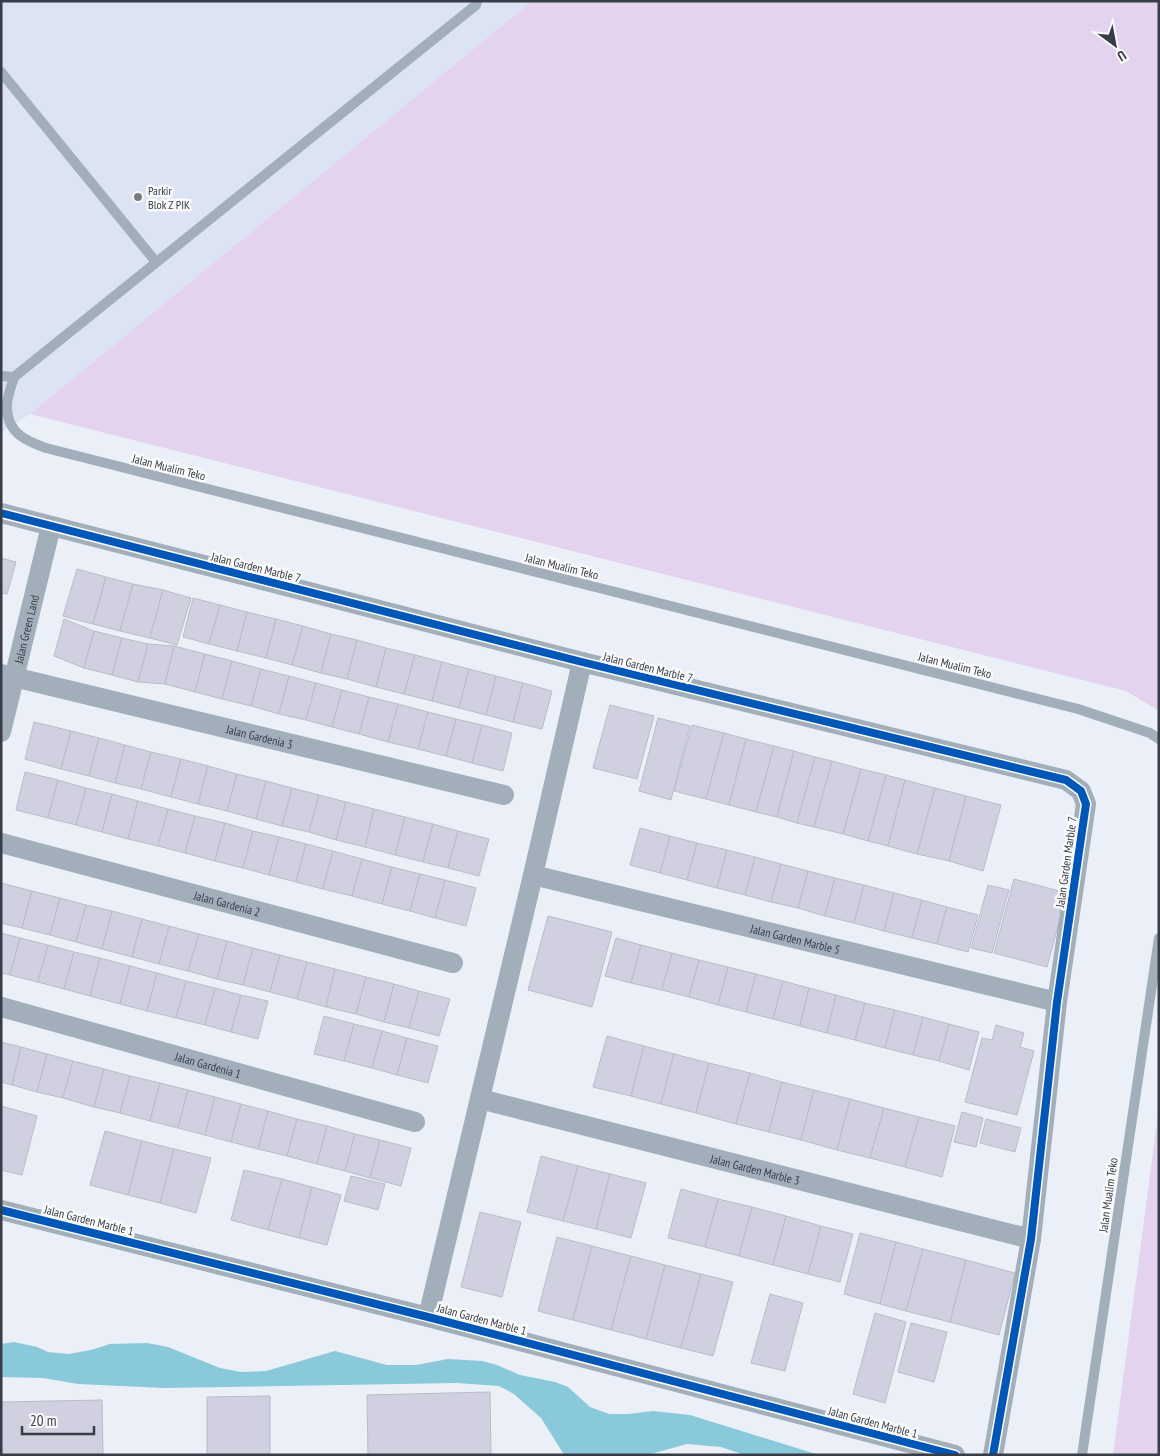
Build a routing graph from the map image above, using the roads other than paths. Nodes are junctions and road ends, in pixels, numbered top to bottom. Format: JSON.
{"nodes":[{"id":1,"x":477,"y":1,"type":"edge"},
{"id":2,"x":1,"y":72,"type":"edge"},
{"id":3,"x":156,"y":262,"type":"junction"},
{"id":4,"x":1,"y":376,"type":"edge"},
{"id":5,"x":14,"y":377,"type":"junction"},
{"id":6,"x":1,"y":513,"type":"edge"},
{"id":7,"x":51,"y":526,"type":"junction"},
{"id":8,"x":582,"y":662,"type":"junction"},
{"id":9,"x":8,"y":676,"type":"edge"},
{"id":10,"x":1,"y":732,"type":"edge"},
{"id":11,"x":1159,"y":739,"type":"edge"},
{"id":12,"x":504,"y":795,"type":"dead end"},
{"id":13,"x":1,"y":843,"type":"edge"},
{"id":14,"x":533,"y":875,"type":"junction"},
{"id":15,"x":1159,"y":938,"type":"edge"},
{"id":16,"x":453,"y":963,"type":"dead end"},
{"id":17,"x":1057,"y":1002,"type":"junction"},
{"id":18,"x":1,"y":1007,"type":"edge"},
{"id":19,"x":480,"y":1099,"type":"junction"},
{"id":20,"x":415,"y":1122,"type":"dead end"},
{"id":21,"x":1,"y":1210,"type":"edge"},
{"id":22,"x":1031,"y":1239,"type":"junction"},
{"id":23,"x":428,"y":1317,"type":"junction"},
{"id":24,"x":955,"y":1455,"type":"edge"},
{"id":25,"x":993,"y":1455,"type":"edge"},
{"id":26,"x":1082,"y":1455,"type":"edge"}],
"edges":[{"from":1,"to":3,"type":"lane"},
{"from":2,"to":3,"type":"lane"},
{"from":3,"to":5,"type":"lane"},
{"from":4,"to":5,"type":"lane"},
{"from":5,"to":11,"type":"lane","name":"Jalan Mualim Teko"},
{"from":6,"to":7,"type":"street","name":"Jalan Garden Marble 7"},
{"from":7,"to":8,"type":"street","name":"Jalan Garden Marble 7"},
{"from":7,"to":9,"type":"street","name":"Jalan Green Land"},
{"from":8,"to":14,"type":"street"},
{"from":8,"to":17,"type":"street","name":"Jalan Garden Marble 7"},
{"from":9,"to":10,"type":"street","name":"Jalan Green Land"},
{"from":9,"to":12,"type":"street","name":"Jalan Gardenia 3"},
{"from":13,"to":16,"type":"street","name":"Jalan Gardenia 2"},
{"from":14,"to":17,"type":"street","name":"Jalan Garden Marble 5"},
{"from":14,"to":19,"type":"street"},
{"from":15,"to":26,"type":"lane","name":"Jalan Mualim Teko"},
{"from":17,"to":22,"type":"street","name":"Jalan Garden Marble 7"},
{"from":18,"to":20,"type":"street","name":"Jalan Gardenia 1"},
{"from":19,"to":22,"type":"street","name":"Jalan Garden Marble 3"},
{"from":19,"to":23,"type":"street"},
{"from":21,"to":23,"type":"street","name":"Jalan Garden Marble 1"},
{"from":22,"to":25,"type":"street","name":"Jalan Garden Marble 7"},
{"from":23,"to":24,"type":"street","name":"Jalan Garden Marble 1"}]}
